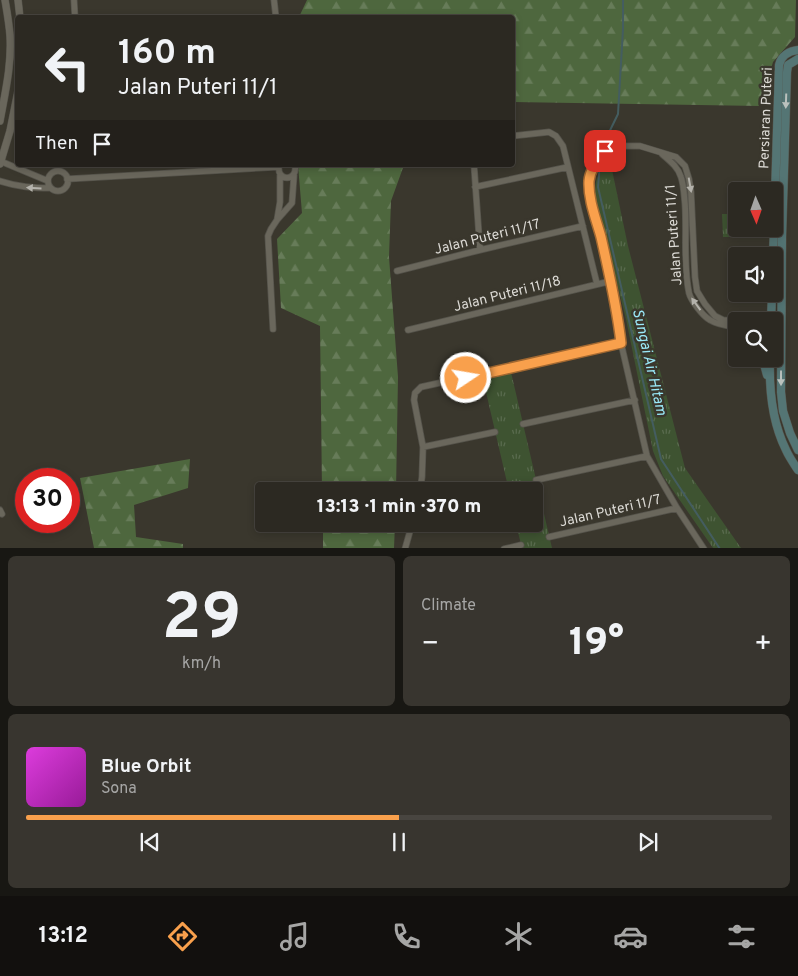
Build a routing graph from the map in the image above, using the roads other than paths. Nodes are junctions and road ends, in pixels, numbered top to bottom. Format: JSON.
{"nodes":[{"id":1,"x":5,"y":0,"type":"edge"},
{"id":2,"x":18,"y":0,"type":"edge"},
{"id":3,"x":74,"y":0,"type":"edge"},
{"id":4,"x":274,"y":0,"type":"edge"},
{"id":5,"x":20,"y":15,"type":"edge"},
{"id":6,"x":75,"y":15,"type":"edge"},
{"id":7,"x":276,"y":15,"type":"edge"},
{"id":8,"x":798,"y":50,"type":"edge"},
{"id":9,"x":798,"y":59,"type":"edge"},
{"id":10,"x":15,"y":106,"type":"edge"},
{"id":11,"x":0,"y":121,"type":"edge"},
{"id":12,"x":515,"y":136,"type":"edge"},
{"id":13,"x":660,"y":153,"type":"junction"},
{"id":14,"x":0,"y":162,"type":"edge"},
{"id":15,"x":264,"y":167,"type":"edge"},
{"id":16,"x":278,"y":167,"type":"edge"},
{"id":17,"x":295,"y":167,"type":"edge"},
{"id":18,"x":474,"y":167,"type":"edge"},
{"id":19,"x":568,"y":167,"type":"junction"},
{"id":20,"x":59,"y":168,"type":"edge"},
{"id":21,"x":280,"y":175,"type":"junction"},
{"id":22,"x":294,"y":175,"type":"junction"},
{"id":23,"x":67,"y":179,"type":"junction"},
{"id":24,"x":0,"y":181,"type":"edge"},
{"id":25,"x":48,"y":181,"type":"junction"},
{"id":26,"x":775,"y":182,"type":"edge"},
{"id":27,"x":475,"y":187,"type":"junction"},
{"id":28,"x":51,"y":188,"type":"junction"},
{"id":29,"x":277,"y":220,"type":"junction"},
{"id":30,"x":583,"y":226,"type":"junction"},
{"id":31,"x":480,"y":250,"type":"junction"},
{"id":32,"x":397,"y":271,"type":"dead end"},
{"id":33,"x":611,"y":281,"type":"junction"},
{"id":34,"x":596,"y":284,"type":"junction"},
{"id":35,"x":777,"y":312,"type":"edge"},
{"id":36,"x":728,"y":320,"type":"edge"},
{"id":37,"x":728,"y":326,"type":"edge"},
{"id":38,"x":273,"y":329,"type":"dead end"},
{"id":39,"x":408,"y":330,"type":"dead end"},
{"id":40,"x":621,"y":343,"type":"junction"},
{"id":41,"x":765,"y":367,"type":"edge"},
{"id":42,"x":770,"y":367,"type":"edge"},
{"id":43,"x":779,"y":367,"type":"edge"},
{"id":44,"x":769,"y":382,"type":"junction"},
{"id":45,"x":635,"y":400,"type":"junction"},
{"id":46,"x":523,"y":424,"type":"dead end"},
{"id":47,"x":495,"y":432,"type":"dead end"},
{"id":48,"x":423,"y":447,"type":"junction"},
{"id":49,"x":798,"y":450,"type":"edge"},
{"id":50,"x":647,"y":456,"type":"junction"},
{"id":51,"x":798,"y":470,"type":"edge"},
{"id":52,"x":536,"y":480,"type":"dead end"},
{"id":53,"x":421,"y":482,"type":"edge"},
{"id":54,"x":677,"y":508,"type":"junction"},
{"id":55,"x":410,"y":532,"type":"edge"},
{"id":56,"x":549,"y":537,"type":"dead end"},
{"id":57,"x":521,"y":544,"type":"dead end"},
{"id":58,"x":405,"y":548,"type":"edge"},
{"id":59,"x":504,"y":548,"type":"edge"},
{"id":60,"x":704,"y":548,"type":"edge"}],
"edges":[{"from":1,"to":11,"type":"street"},
{"from":2,"to":5,"type":"street"},
{"from":3,"to":6,"type":"street"},
{"from":4,"to":7,"type":"street"},
{"from":8,"to":26,"type":"main road","name":"Persiaran Puteri"},
{"from":9,"to":35,"type":"main road","name":"Persiaran Puteri","one_way":true},
{"from":10,"to":14,"type":"street"},
{"from":12,"to":19,"type":"street"},
{"from":13,"to":33,"type":"street","name":"Jalan Puteri 11/1"},
{"from":13,"to":36,"type":"street","name":"Jalan Puteri 11/1","one_way":true},
{"from":37,"to":13,"type":"street","name":"Jalan Puteri 11/1","one_way":true},
{"from":14,"to":25,"type":"street"},
{"from":15,"to":23,"type":"street"},
{"from":16,"to":21,"type":"street"},
{"from":17,"to":22,"type":"street"},
{"from":18,"to":27,"type":"street"},
{"from":19,"to":27,"type":"street"},
{"from":19,"to":30,"type":"street"},
{"from":20,"to":23,"type":"street"},
{"from":20,"to":25,"type":"street"},
{"from":21,"to":22,"type":"street"},
{"from":21,"to":29,"type":"street"},
{"from":22,"to":29,"type":"street"},
{"from":23,"to":28,"type":"street"},
{"from":28,"to":24,"type":"street","one_way":true},
{"from":25,"to":28,"type":"street"},
{"from":27,"to":31,"type":"street"},
{"from":29,"to":38,"type":"street"},
{"from":30,"to":31,"type":"street","name":"Jalan Puteri 11/17"},
{"from":30,"to":34,"type":"street"},
{"from":31,"to":32,"type":"street","name":"Jalan Puteri 11/17"},
{"from":33,"to":34,"type":"street","name":"Jalan Puteri 11/18"},
{"from":33,"to":40,"type":"street","name":"Jalan Puteri 11/1"},
{"from":34,"to":39,"type":"street","name":"Jalan Puteri 11/18"},
{"from":40,"to":45,"type":"street","name":"Jalan Puteri 11/1"},
{"from":40,"to":48,"type":"street"},
{"from":41,"to":44,"type":"main road"},
{"from":42,"to":44,"type":"main road"},
{"from":43,"to":49,"type":"main road","name":"Persiaran Puteri","one_way":true},
{"from":44,"to":51,"type":"main road"},
{"from":45,"to":46,"type":"street"},
{"from":45,"to":50,"type":"street","name":"Jalan Puteri 11/1"},
{"from":47,"to":48,"type":"street"},
{"from":48,"to":53,"type":"street"},
{"from":50,"to":52,"type":"street"},
{"from":50,"to":54,"type":"street","name":"Jalan Puteri 11/1"},
{"from":54,"to":56,"type":"street","name":"Jalan Puteri 11/7"},
{"from":54,"to":60,"type":"street","name":"Jalan Puteri 11/1"},
{"from":55,"to":58,"type":"street"},
{"from":57,"to":59,"type":"street"}]}
